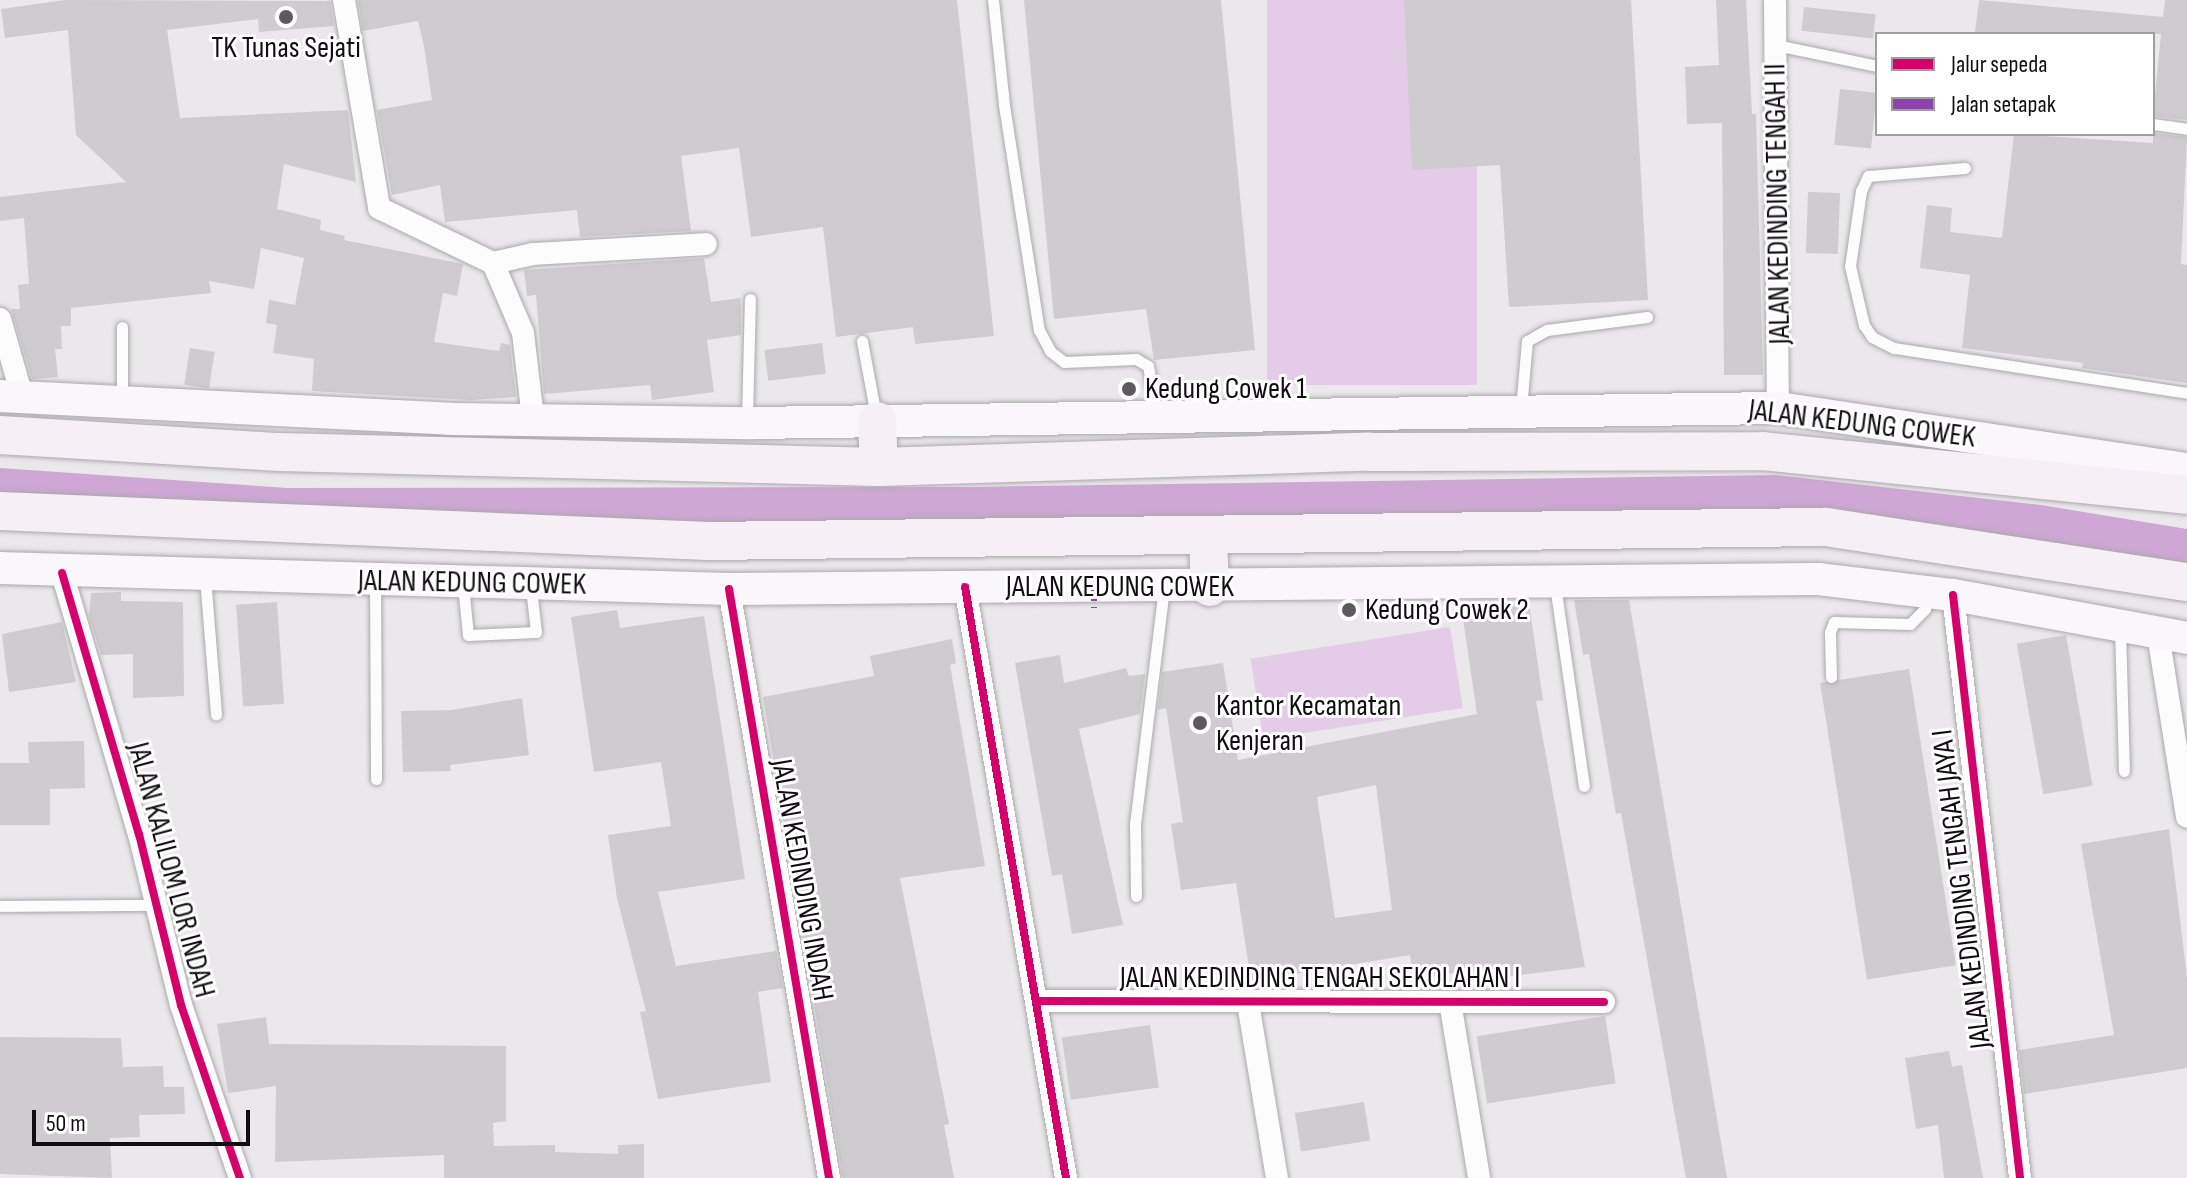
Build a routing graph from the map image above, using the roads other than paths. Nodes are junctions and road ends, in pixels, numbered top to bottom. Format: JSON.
{"nodes":[{"id":1,"x":344,"y":0,"type":"edge"},
{"id":2,"x":993,"y":0,"type":"edge"},
{"id":3,"x":1775,"y":0,"type":"edge"},
{"id":4,"x":1776,"y":45,"type":"junction"},
{"id":5,"x":1875,"y":66,"type":"edge"},
{"id":6,"x":2155,"y":124,"type":"edge"},
{"id":7,"x":2187,"y":129,"type":"edge"},
{"id":8,"x":1965,"y":168,"type":"dead end"},
{"id":9,"x":706,"y":244,"type":"dead end"},
{"id":10,"x":493,"y":263,"type":"junction"},
{"id":11,"x":750,"y":299,"type":"dead end"},
{"id":12,"x":1647,"y":317,"type":"dead end"},
{"id":13,"x":0,"y":319,"type":"edge"},
{"id":14,"x":122,"y":327,"type":"dead end"},
{"id":15,"x":862,"y":341,"type":"dead end"},
{"id":16,"x":2187,"y":393,"type":"edge"},
{"id":17,"x":12,"y":398,"type":"edge"},
{"id":18,"x":122,"y":404,"type":"junction"},
{"id":19,"x":1778,"y":408,"type":"junction"},
{"id":20,"x":1521,"y":411,"type":"junction"},
{"id":21,"x":1157,"y":417,"type":"junction"},
{"id":22,"x":533,"y":418,"type":"junction"},
{"id":23,"x":877,"y":421,"type":"junction"},
{"id":24,"x":747,"y":423,"type":"junction"},
{"id":25,"x":0,"y":435,"type":"edge"},
{"id":26,"x":879,"y":467,"type":"junction"},
{"id":27,"x":2187,"y":469,"type":"edge"},
{"id":28,"x":2187,"y":495,"type":"edge"},
{"id":29,"x":0,"y":511,"type":"edge"},
{"id":30,"x":1208,"y":536,"type":"junction"},
{"id":31,"x":0,"y":568,"type":"edge"},
{"id":32,"x":62,"y":573,"type":"junction"},
{"id":33,"x":205,"y":576,"type":"junction"},
{"id":34,"x":375,"y":581,"type":"junction"},
{"id":35,"x":2187,"y":582,"type":"edge"},
{"id":36,"x":462,"y":583,"type":"junction"},
{"id":37,"x":531,"y":583,"type":"junction"},
{"id":38,"x":1555,"y":583,"type":"junction"},
{"id":39,"x":965,"y":587,"type":"junction"},
{"id":40,"x":1210,"y":587,"type":"junction"},
{"id":41,"x":1164,"y":588,"type":"junction"},
{"id":42,"x":729,"y":589,"type":"junction"},
{"id":43,"x":1940,"y":593,"type":"junction"},
{"id":44,"x":2120,"y":627,"type":"junction"},
{"id":45,"x":2172,"y":636,"type":"edge"},
{"id":46,"x":1831,"y":677,"type":"dead end"},
{"id":47,"x":216,"y":715,"type":"dead end"},
{"id":48,"x":2124,"y":771,"type":"dead end"},
{"id":49,"x":376,"y":779,"type":"dead end"},
{"id":50,"x":1584,"y":786,"type":"dead end"},
{"id":51,"x":2187,"y":817,"type":"edge"},
{"id":52,"x":1136,"y":896,"type":"dead end"},
{"id":53,"x":157,"y":905,"type":"junction"},
{"id":54,"x":0,"y":906,"type":"edge"},
{"id":55,"x":1036,"y":1001,"type":"junction"},
{"id":56,"x":1450,"y":1002,"type":"junction"},
{"id":57,"x":1604,"y":1002,"type":"dead end"},
{"id":58,"x":1248,"y":1003,"type":"junction"},
{"id":59,"x":240,"y":1178,"type":"edge"},
{"id":60,"x":829,"y":1178,"type":"edge"},
{"id":61,"x":1066,"y":1178,"type":"edge"},
{"id":62,"x":1277,"y":1178,"type":"edge"},
{"id":63,"x":1479,"y":1178,"type":"edge"},
{"id":64,"x":2020,"y":1178,"type":"edge"}],
"edges":[{"from":1,"to":10,"type":"street"},
{"from":2,"to":21,"type":"lane"},
{"from":3,"to":4,"type":"street","name":"JALAN KEDINDING TENGAH II"},
{"from":4,"to":5,"type":"lane"},
{"from":4,"to":19,"type":"street","name":"JALAN KEDINDING TENGAH II"},
{"from":6,"to":7,"type":"lane"},
{"from":8,"to":16,"type":"lane"},
{"from":9,"to":10,"type":"street"},
{"from":10,"to":22,"type":"street"},
{"from":11,"to":24,"type":"lane"},
{"from":12,"to":20,"type":"lane"},
{"from":13,"to":17,"type":"street"},
{"from":14,"to":18,"type":"lane"},
{"from":15,"to":23,"type":"lane"},
{"from":17,"to":18,"type":"main road","name":"JALAN KEDUNG COWEK"},
{"from":18,"to":22,"type":"main road","name":"JALAN KEDUNG COWEK"},
{"from":19,"to":20,"type":"main road","name":"JALAN KEDUNG COWEK"},
{"from":19,"to":27,"type":"main road","name":"JALAN KEDUNG COWEK"},
{"from":20,"to":21,"type":"main road","name":"JALAN KEDUNG COWEK"},
{"from":21,"to":23,"type":"main road","name":"JALAN KEDUNG COWEK"},
{"from":22,"to":24,"type":"main road","name":"JALAN KEDUNG COWEK"},
{"from":23,"to":24,"type":"main road","name":"JALAN KEDUNG COWEK"},
{"from":23,"to":26,"type":"highway"},
{"from":25,"to":26,"type":"highway","name":"JALAN KEDUNG COWEK"},
{"from":26,"to":28,"type":"highway","name":"JALAN KEDUNG COWEK"},
{"from":29,"to":30,"type":"highway","name":"JALAN KEDUNG COWEK"},
{"from":30,"to":35,"type":"highway","name":"JALAN KEDUNG COWEK"},
{"from":30,"to":40,"type":"highway"},
{"from":31,"to":32,"type":"main road","name":"JALAN KEDUNG COWEK"},
{"from":32,"to":33,"type":"main road","name":"JALAN KEDUNG COWEK"},
{"from":32,"to":53,"type":"street","name":"JALAN KALILOM LOR INDAH"},
{"from":33,"to":34,"type":"main road","name":"JALAN KEDUNG COWEK"},
{"from":33,"to":47,"type":"lane"},
{"from":34,"to":36,"type":"main road","name":"JALAN KEDUNG COWEK"},
{"from":34,"to":49,"type":"lane"},
{"from":36,"to":37,"type":"main road","name":"JALAN KEDUNG COWEK"},
{"from":36,"to":37,"type":"lane"},
{"from":37,"to":42,"type":"main road","name":"JALAN KEDUNG COWEK"},
{"from":38,"to":40,"type":"main road","name":"JALAN KEDUNG COWEK"},
{"from":38,"to":43,"type":"main road","name":"JALAN KEDUNG COWEK"},
{"from":38,"to":50,"type":"lane"},
{"from":39,"to":41,"type":"main road","name":"JALAN KEDUNG COWEK"},
{"from":39,"to":42,"type":"main road","name":"JALAN KEDUNG COWEK"},
{"from":39,"to":55,"type":"street"},
{"from":40,"to":41,"type":"main road","name":"JALAN KEDUNG COWEK"},
{"from":41,"to":52,"type":"lane"},
{"from":42,"to":60,"type":"street","name":"JALAN KEDINDING INDAH"},
{"from":43,"to":44,"type":"main road","name":"JALAN KEDUNG COWEK"},
{"from":43,"to":46,"type":"lane"},
{"from":43,"to":64,"type":"street","name":"JALAN KEDINDING TENGAH JAYA I"},
{"from":44,"to":45,"type":"main road","name":"JALAN KEDUNG COWEK"},
{"from":44,"to":48,"type":"lane"},
{"from":45,"to":51,"type":"street"},
{"from":53,"to":54,"type":"lane"},
{"from":53,"to":59,"type":"street","name":"JALAN KALILOM LOR INDAH"},
{"from":55,"to":58,"type":"street","name":"JALAN KEDINDING TENGAH SEKOLAHAN I"},
{"from":55,"to":61,"type":"street"},
{"from":56,"to":57,"type":"street","name":"JALAN KEDINDING TENGAH SEKOLAHAN I"},
{"from":56,"to":58,"type":"street","name":"JALAN KEDINDING TENGAH SEKOLAHAN I"},
{"from":56,"to":63,"type":"street"},
{"from":58,"to":62,"type":"street"}]}
